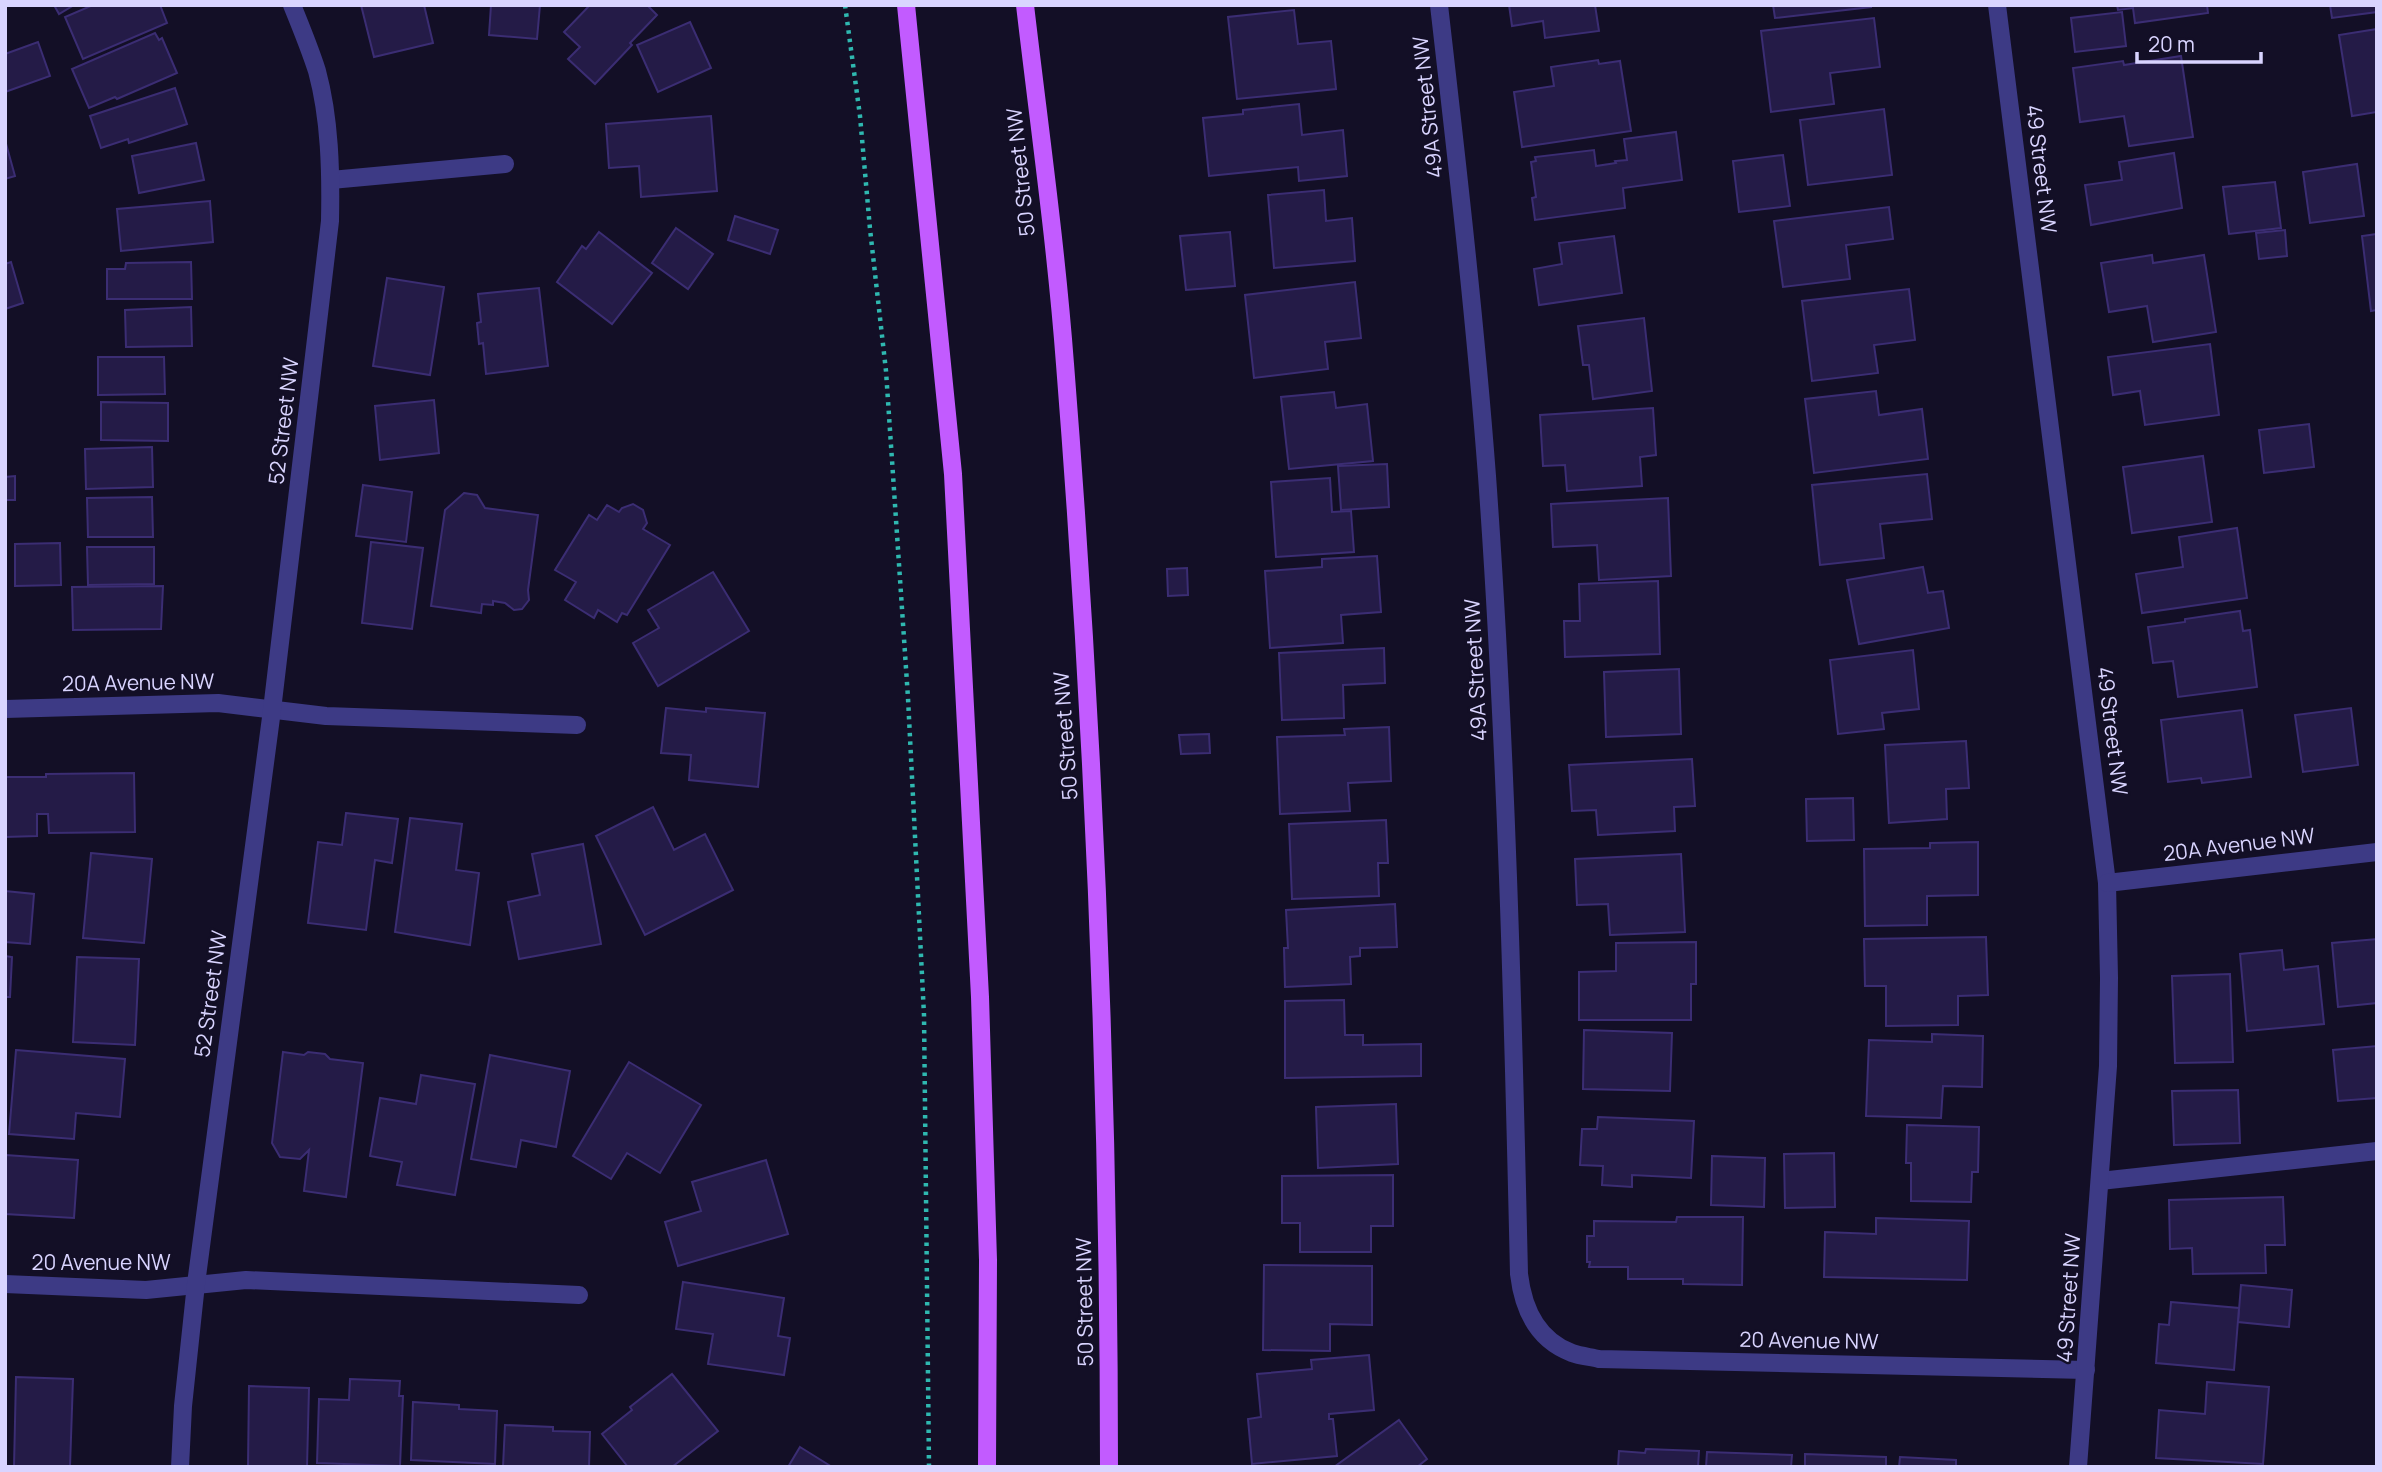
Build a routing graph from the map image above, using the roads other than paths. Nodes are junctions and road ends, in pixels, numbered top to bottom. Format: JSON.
{"nodes":[{"id":1,"x":292,"y":5,"type":"edge"},
{"id":2,"x":906,"y":5,"type":"edge"},
{"id":3,"x":1026,"y":5,"type":"edge"},
{"id":4,"x":1439,"y":5,"type":"edge"},
{"id":5,"x":1997,"y":5,"type":"edge"},
{"id":6,"x":505,"y":164,"type":"dead end"},
{"id":7,"x":331,"y":180,"type":"junction"},
{"id":8,"x":5,"y":709,"type":"edge"},
{"id":9,"x":272,"y":710,"type":"junction"},
{"id":10,"x":577,"y":724,"type":"dead end"},
{"id":11,"x":2377,"y":852,"type":"edge"},
{"id":12,"x":2107,"y":883,"type":"junction"},
{"id":13,"x":2377,"y":1151,"type":"edge"},
{"id":14,"x":2100,"y":1181,"type":"junction"},
{"id":15,"x":5,"y":1284,"type":"edge"},
{"id":16,"x":196,"y":1284,"type":"junction"},
{"id":17,"x":579,"y":1295,"type":"dead end"},
{"id":18,"x":1540,"y":1330,"type":"joint"},
{"id":19,"x":2086,"y":1370,"type":"junction"},
{"id":20,"x":180,"y":1467,"type":"edge"},
{"id":21,"x":987,"y":1467,"type":"edge"},
{"id":22,"x":1109,"y":1467,"type":"edge"},
{"id":23,"x":2078,"y":1467,"type":"edge"}],
"edges":[{"from":1,"to":7,"type":"street","name":"52 Street NW"},
{"from":2,"to":21,"type":"main road"},
{"from":3,"to":22,"type":"main road","name":"50 Street NW"},
{"from":4,"to":18,"type":"street","name":"49A Street NW"},
{"from":5,"to":12,"type":"street","name":"49 Street NW"},
{"from":6,"to":7,"type":"street"},
{"from":7,"to":9,"type":"street","name":"52 Street NW"},
{"from":8,"to":9,"type":"street","name":"20A Avenue NW"},
{"from":9,"to":10,"type":"street"},
{"from":9,"to":16,"type":"street","name":"52 Street NW"},
{"from":11,"to":12,"type":"street","name":"20A Avenue NW"},
{"from":12,"to":14,"type":"street","name":"49 Street NW"},
{"from":13,"to":14,"type":"street"},
{"from":14,"to":19,"type":"street","name":"49 Street NW"},
{"from":15,"to":16,"type":"street","name":"20 Avenue NW"},
{"from":16,"to":17,"type":"street"},
{"from":16,"to":20,"type":"street","name":"52 Street NW"},
{"from":18,"to":19,"type":"street","name":"20 Avenue NW"},
{"from":19,"to":23,"type":"street","name":"49 Street NW"}]}
